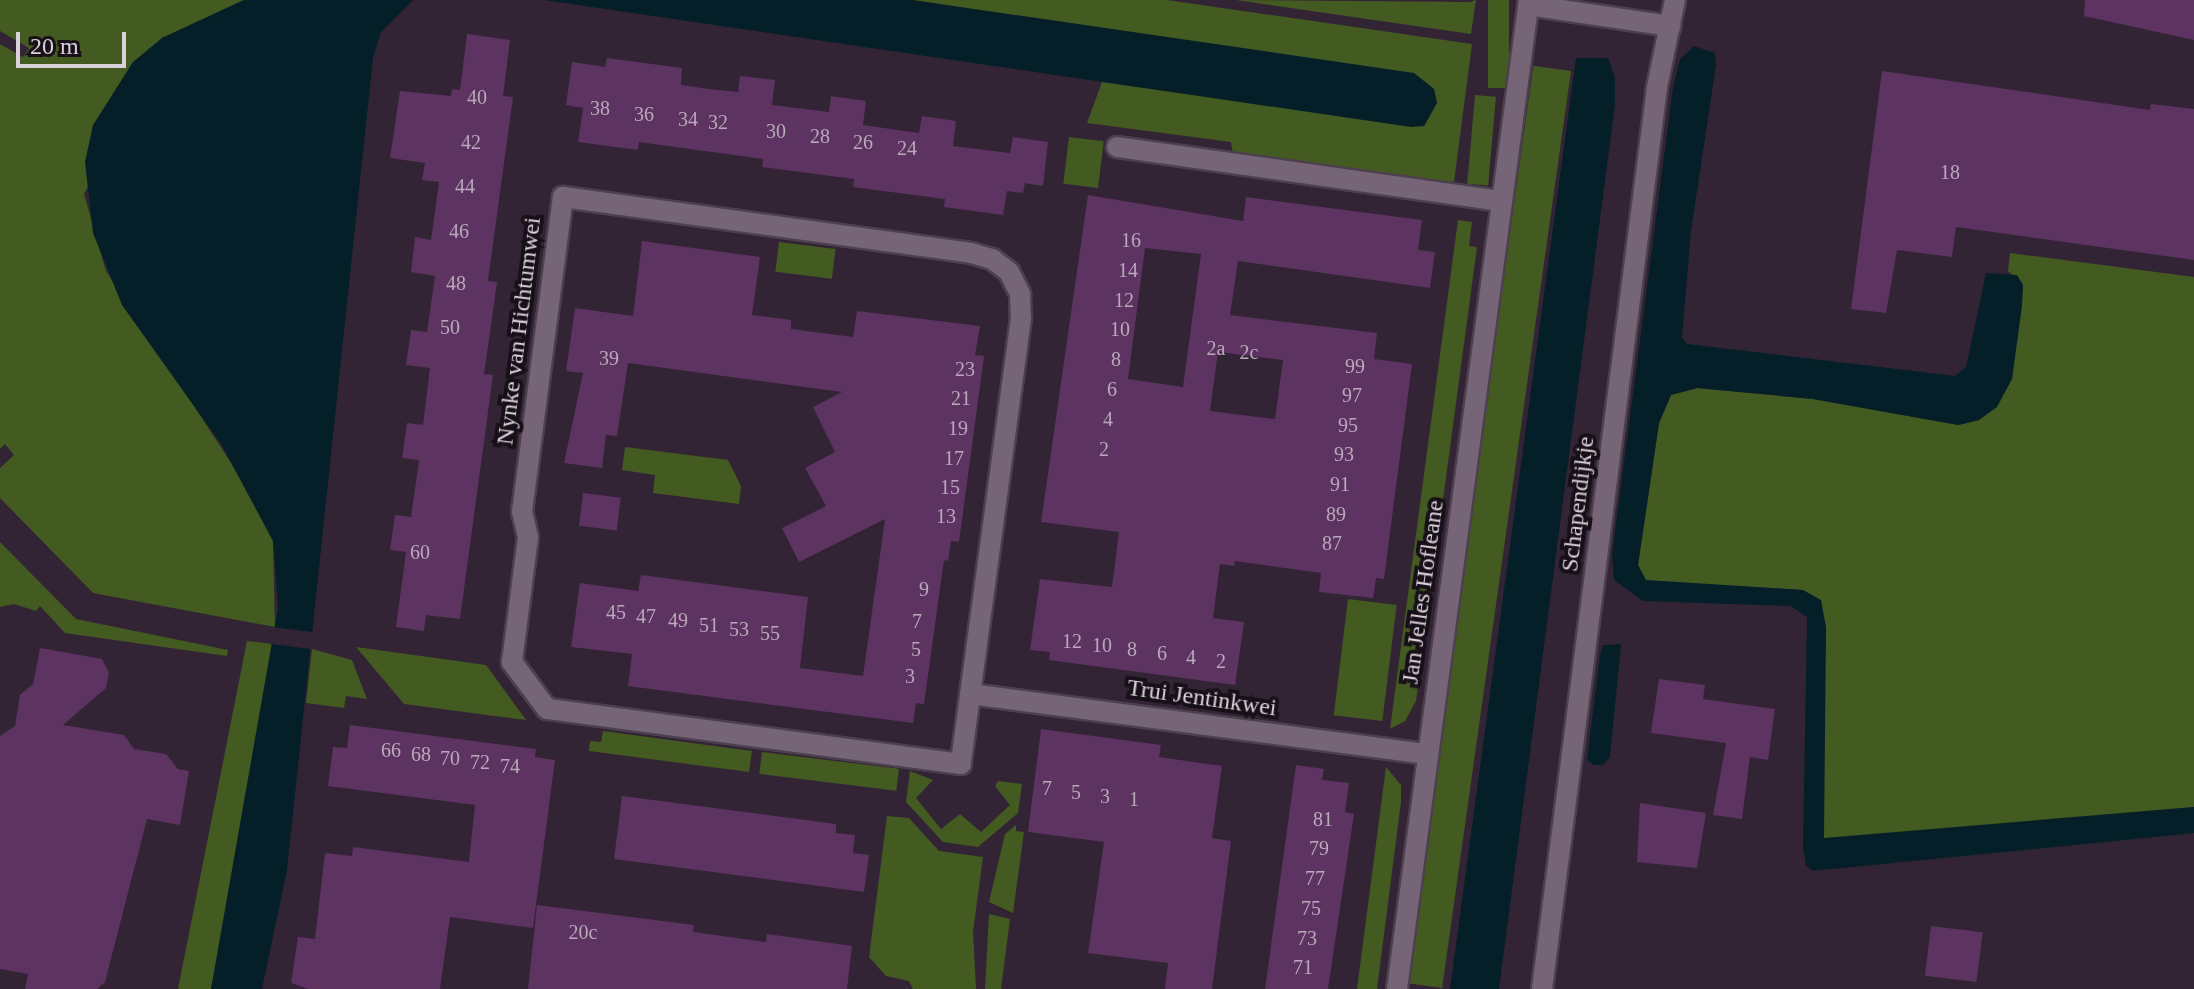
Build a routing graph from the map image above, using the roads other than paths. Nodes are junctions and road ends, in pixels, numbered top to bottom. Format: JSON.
{"nodes":[{"id":1,"x":1675,"y":0,"type":"edge"},
{"id":2,"x":1528,"y":2,"type":"edge"},
{"id":3,"x":1670,"y":26,"type":"junction"},
{"id":4,"x":1117,"y":147,"type":"dead end"},
{"id":5,"x":1502,"y":201,"type":"junction"},
{"id":6,"x":970,"y":694,"type":"junction"},
{"id":7,"x":1427,"y":754,"type":"junction"},
{"id":8,"x":1397,"y":989,"type":"edge"},
{"id":9,"x":1542,"y":989,"type":"edge"}],
"edges":[{"from":1,"to":3,"type":"street","name":"Schapendijkje"},
{"from":2,"to":3,"type":"street"},
{"from":2,"to":5,"type":"street","name":"Jan Jelles Hofleane"},
{"from":3,"to":9,"type":"street","name":"Schapendijkje"},
{"from":4,"to":5,"type":"street"},
{"from":5,"to":7,"type":"street","name":"Jan Jelles Hofleane"},
{"from":6,"to":6,"type":"street","name":"Nynke van Hichtumwei"},
{"from":6,"to":7,"type":"street","name":"Trui Jentinkwei"},
{"from":7,"to":8,"type":"street","name":"Jan Jelles Hofleane"}]}
